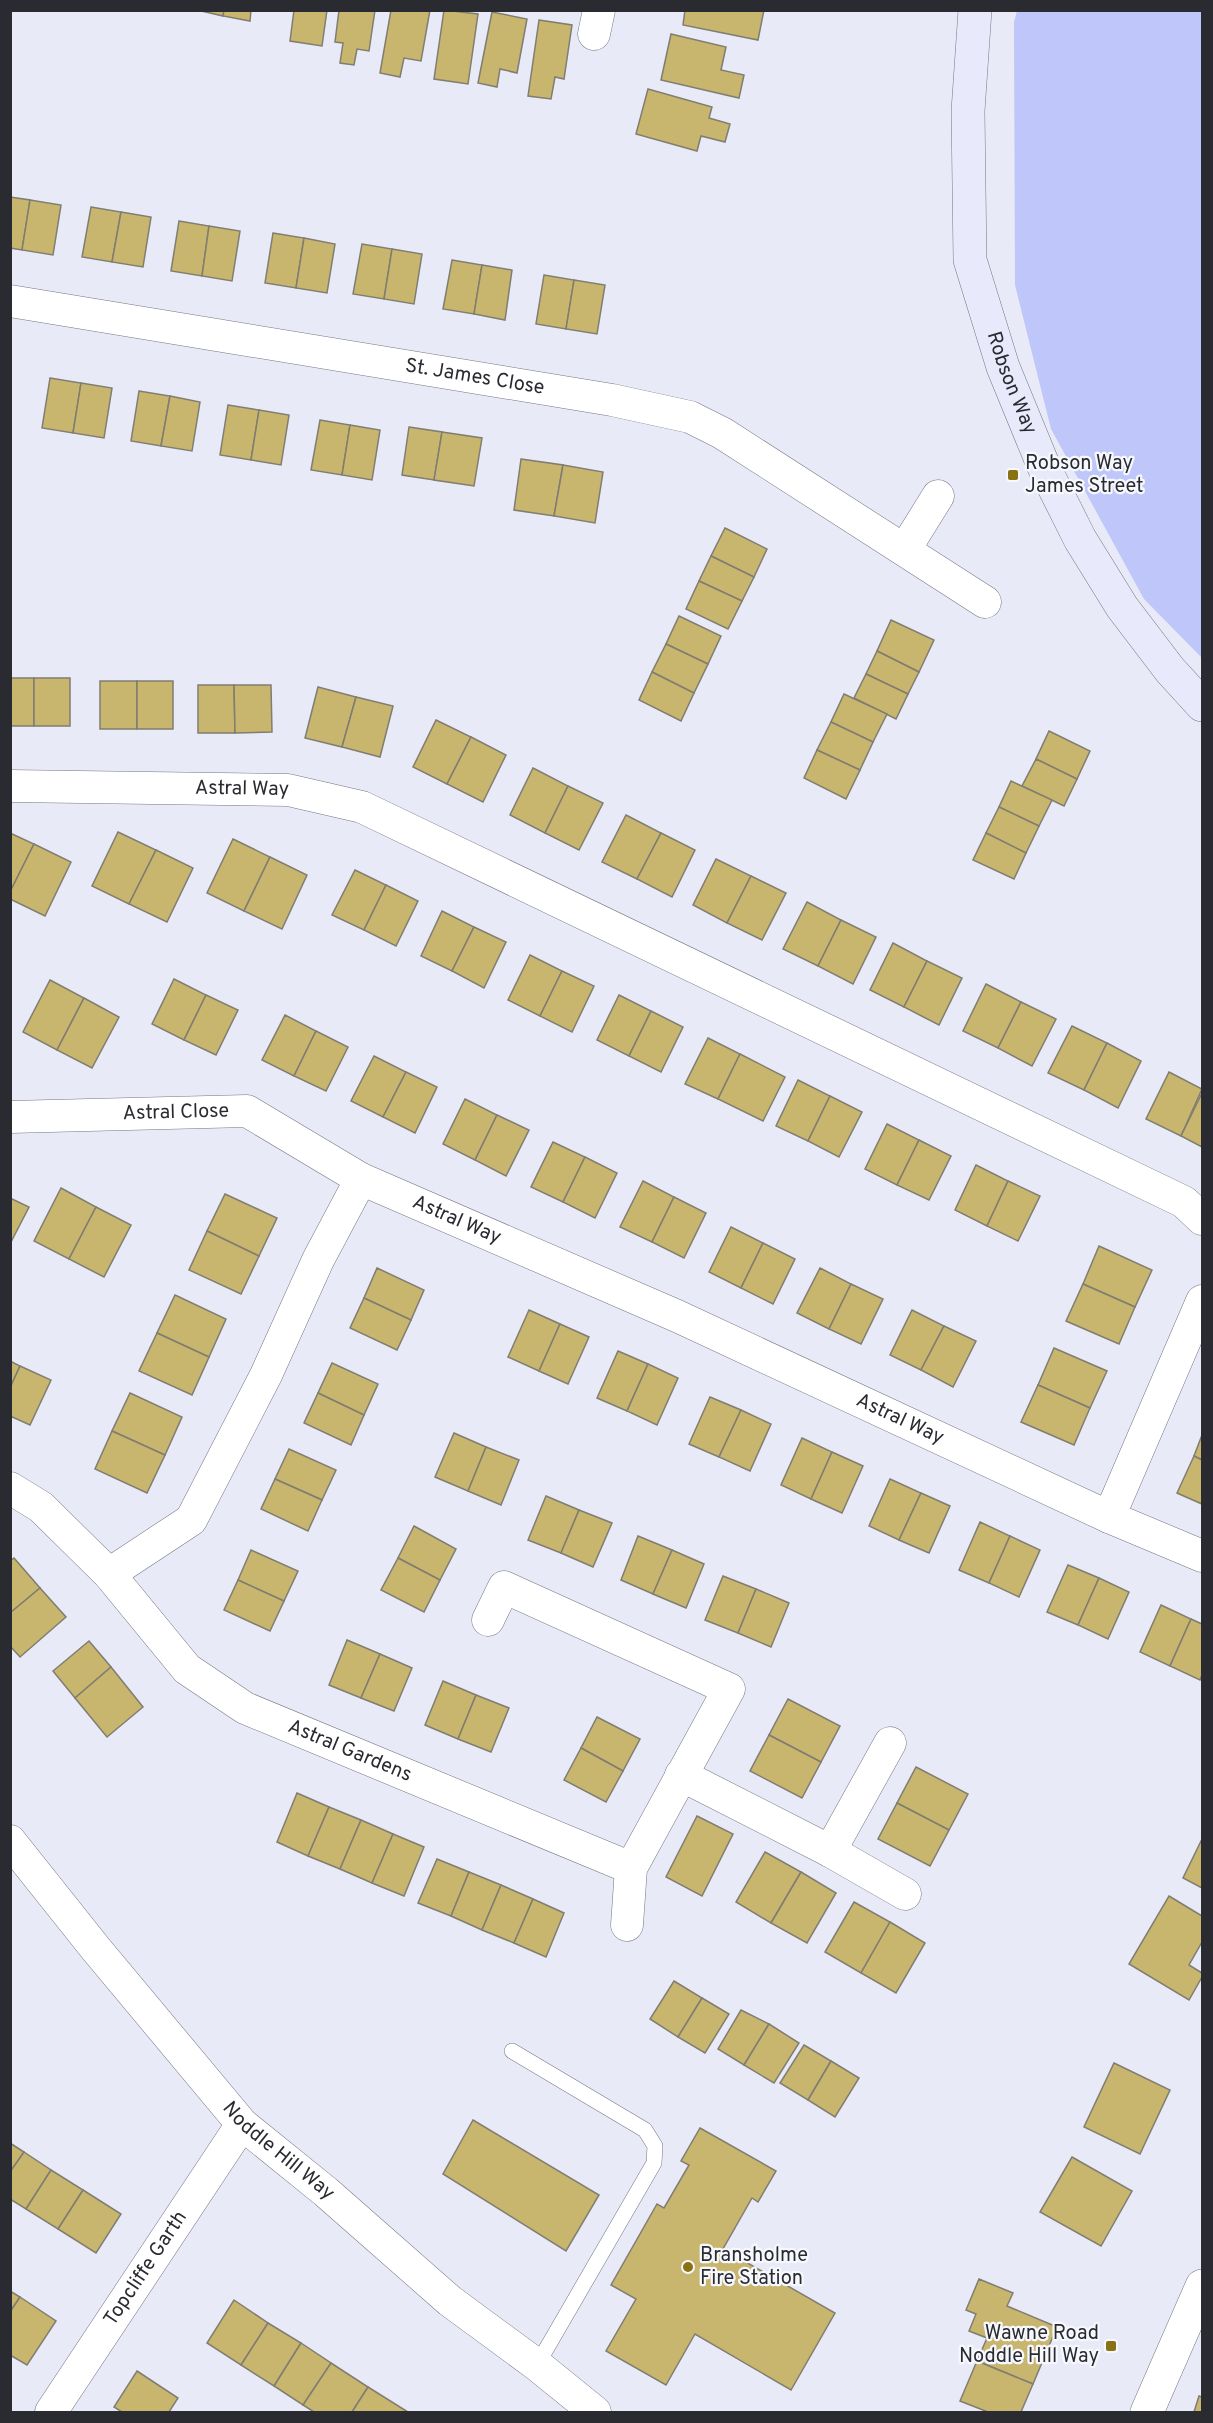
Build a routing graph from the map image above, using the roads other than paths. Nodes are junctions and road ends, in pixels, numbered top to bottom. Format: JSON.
{"nodes":[{"id":1,"x":975,"y":10,"type":"edge"},
{"id":2,"x":10,"y":301,"type":"edge"},
{"id":3,"x":938,"y":496,"type":"dead end"},
{"id":4,"x":905,"y":549,"type":"junction"},
{"id":5,"x":985,"y":602,"type":"dead end"},
{"id":6,"x":1203,"y":705,"type":"edge"},
{"id":7,"x":10,"y":786,"type":"edge"},
{"id":8,"x":10,"y":1117,"type":"edge"},
{"id":9,"x":360,"y":1179,"type":"junction"},
{"id":10,"x":1203,"y":1219,"type":"edge"},
{"id":11,"x":1203,"y":1301,"type":"edge"},
{"id":12,"x":10,"y":1488,"type":"edge"},
{"id":13,"x":1109,"y":1517,"type":"junction"},
{"id":14,"x":1203,"y":1556,"type":"edge"},
{"id":15,"x":109,"y":1574,"type":"junction"},
{"id":16,"x":488,"y":1620,"type":"dead end"},
{"id":17,"x":890,"y":1743,"type":"dead end"},
{"id":18,"x":681,"y":1775,"type":"junction"},
{"id":19,"x":10,"y":1841,"type":"edge"},
{"id":20,"x":830,"y":1851,"type":"junction"},
{"id":21,"x":631,"y":1868,"type":"junction"},
{"id":22,"x":905,"y":1894,"type":"dead end"},
{"id":23,"x":627,"y":1925,"type":"dead end"},
{"id":24,"x":512,"y":2051,"type":"dead end"},
{"id":25,"x":242,"y":2124,"type":"junction"},
{"id":26,"x":1203,"y":2286,"type":"edge"},
{"id":27,"x":537,"y":2365,"type":"junction"},
{"id":28,"x":51,"y":2412,"type":"edge"},
{"id":29,"x":595,"y":2412,"type":"edge"},
{"id":30,"x":1148,"y":2412,"type":"edge"}],
"edges":[{"from":1,"to":6,"type":"main road","name":"Robson Way"},
{"from":2,"to":4,"type":"street","name":"St. James Close"},
{"from":3,"to":4,"type":"street"},
{"from":4,"to":5,"type":"street","name":"St. James Close"},
{"from":7,"to":10,"type":"street","name":"Astral Way"},
{"from":8,"to":9,"type":"street","name":"Astral Close"},
{"from":9,"to":13,"type":"street","name":"Astral Way"},
{"from":9,"to":15,"type":"street"},
{"from":11,"to":13,"type":"street"},
{"from":12,"to":15,"type":"street"},
{"from":13,"to":14,"type":"street","name":"Astral Way"},
{"from":15,"to":21,"type":"street","name":"Astral Gardens"},
{"from":16,"to":18,"type":"street"},
{"from":17,"to":20,"type":"street"},
{"from":18,"to":20,"type":"street"},
{"from":18,"to":21,"type":"street"},
{"from":19,"to":25,"type":"street","name":"Noddle Hill Way"},
{"from":20,"to":22,"type":"street"},
{"from":21,"to":23,"type":"street"},
{"from":24,"to":27,"type":"lane"},
{"from":25,"to":27,"type":"street","name":"Noddle Hill Way"},
{"from":25,"to":28,"type":"street","name":"Topcliffe Garth"},
{"from":26,"to":30,"type":"street"},
{"from":27,"to":29,"type":"street","name":"Noddle Hill Way"}]}
